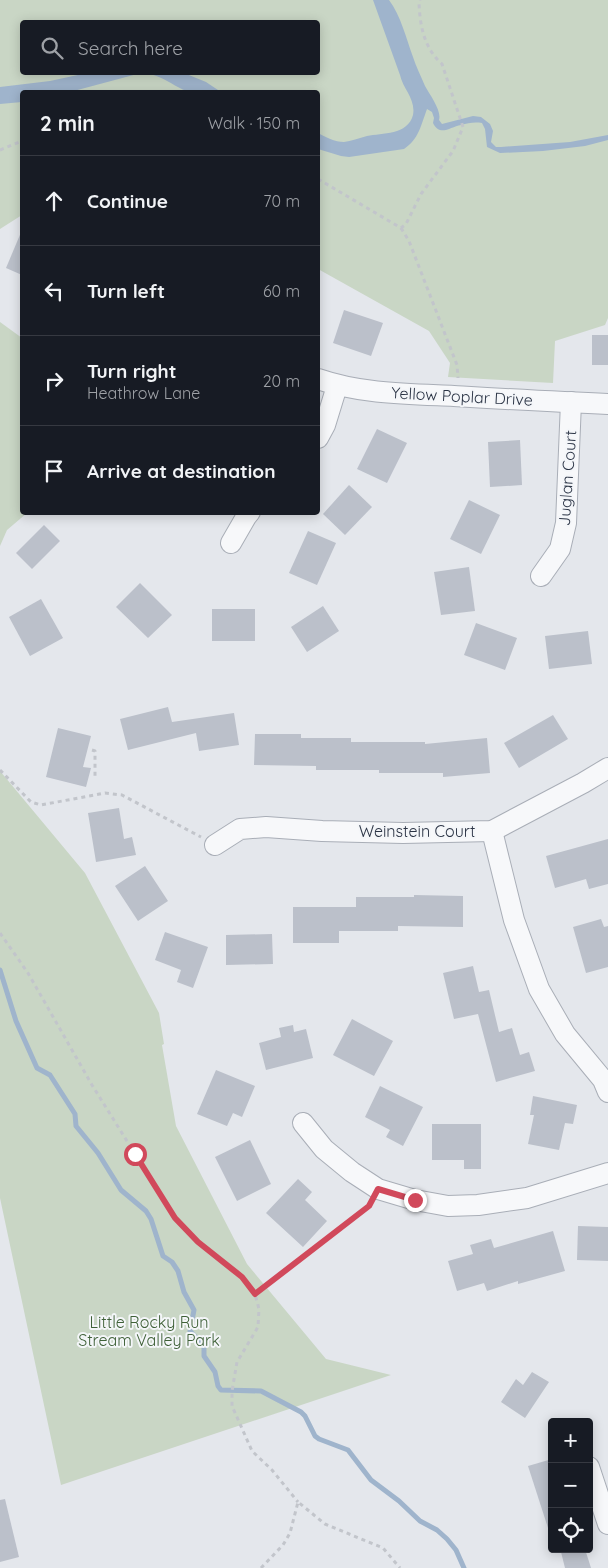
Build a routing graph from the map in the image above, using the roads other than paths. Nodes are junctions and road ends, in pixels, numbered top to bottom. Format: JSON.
{"nodes":[{"id":1,"x":320,"y":380,"type":"edge"},
{"id":2,"x":337,"y":386,"type":"junction"},
{"id":3,"x":571,"y":402,"type":"junction"},
{"id":4,"x":608,"y":404,"type":"edge"},
{"id":5,"x":320,"y":434,"type":"edge"},
{"id":6,"x":248,"y":515,"type":"edge"},
{"id":7,"x":231,"y":543,"type":"dead end"},
{"id":8,"x":541,"y":576,"type":"dead end"},
{"id":9,"x":608,"y":768,"type":"edge"},
{"id":10,"x":492,"y":831,"type":"junction"},
{"id":11,"x":215,"y":845,"type":"road end"},
{"id":12,"x":608,"y":1092,"type":"edge"},
{"id":13,"x":302,"y":1123,"type":"dead end"},
{"id":14,"x":608,"y":1173,"type":"edge"},
{"id":15,"x":593,"y":1479,"type":"edge"},
{"id":16,"x":608,"y":1524,"type":"edge"}],
"edges":[{"from":1,"to":2,"type":"street","name":"Yellow Poplar Drive"},
{"from":2,"to":3,"type":"street","name":"Yellow Poplar Drive"},
{"from":2,"to":5,"type":"street"},
{"from":3,"to":4,"type":"street","name":"Yellow Poplar Drive"},
{"from":3,"to":8,"type":"street","name":"Juglan Court"},
{"from":6,"to":7,"type":"street"},
{"from":9,"to":10,"type":"street","name":"Weinstein Court"},
{"from":10,"to":11,"type":"street","name":"Weinstein Court"},
{"from":10,"to":12,"type":"street"},
{"from":13,"to":14,"type":"street"},
{"from":15,"to":16,"type":"street"}]}
